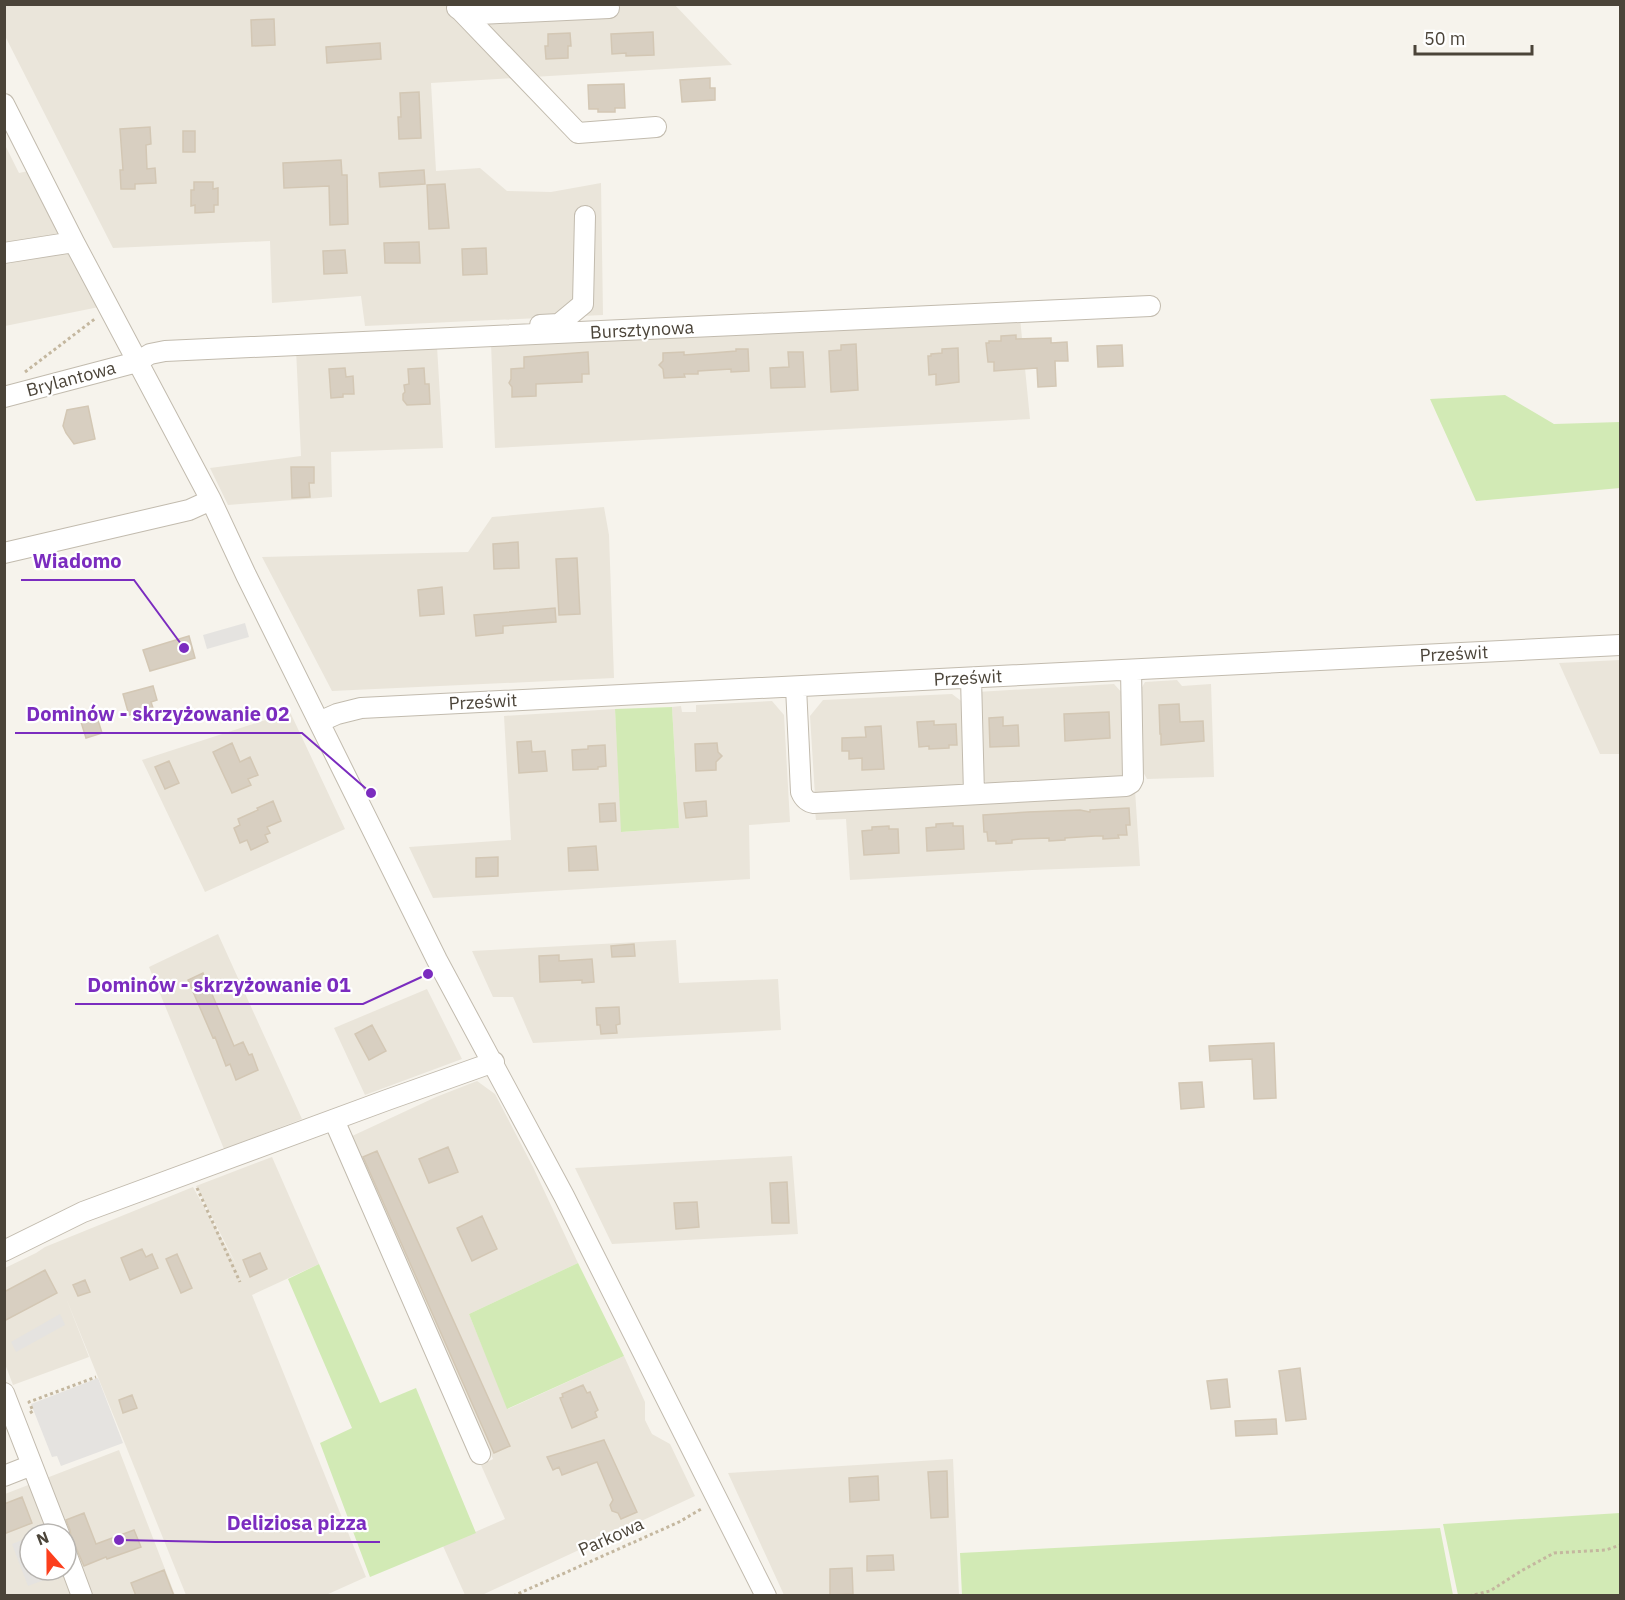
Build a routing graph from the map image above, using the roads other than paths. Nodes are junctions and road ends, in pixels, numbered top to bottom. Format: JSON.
{"nodes":[{"id":1,"x":458,"y":8,"type":"edge"},
{"id":2,"x":609,"y":8,"type":"dead end"},
{"id":3,"x":4,"y":104,"type":"edge"},
{"id":4,"x":656,"y":127,"type":"dead end"},
{"id":5,"x":585,"y":216,"type":"dead end"},
{"id":6,"x":74,"y":242,"type":"junction"},
{"id":7,"x":4,"y":253,"type":"edge"},
{"id":8,"x":1150,"y":306,"type":"dead end"},
{"id":9,"x":134,"y":355,"type":"junction"},
{"id":10,"x":4,"y":397,"type":"edge"},
{"id":11,"x":211,"y":500,"type":"junction"},
{"id":12,"x":4,"y":553,"type":"edge"},
{"id":13,"x":1620,"y":645,"type":"edge"},
{"id":14,"x":1131,"y":670,"type":"junction"},
{"id":15,"x":971,"y":678,"type":"junction"},
{"id":16,"x":796,"y":687,"type":"junction"},
{"id":17,"x":319,"y":722,"type":"junction"},
{"id":18,"x":974,"y":794,"type":"junction"},
{"id":19,"x":494,"y":1062,"type":"junction"},
{"id":20,"x":334,"y":1120,"type":"junction"},
{"id":21,"x":4,"y":1251,"type":"edge"},
{"id":22,"x":4,"y":1393,"type":"edge"},
{"id":23,"x":13,"y":1441,"type":"edge"},
{"id":24,"x":480,"y":1454,"type":"dead end"},
{"id":25,"x":32,"y":1465,"type":"junction"},
{"id":26,"x":4,"y":1476,"type":"edge"},
{"id":27,"x":54,"y":1522,"type":"edge"},
{"id":28,"x":766,"y":1596,"type":"edge"}],
"edges":[{"from":1,"to":2,"type":"street"},
{"from":1,"to":4,"type":"street"},
{"from":3,"to":6,"type":"street"},
{"from":5,"to":9,"type":"street"},
{"from":6,"to":7,"type":"street"},
{"from":6,"to":9,"type":"street"},
{"from":8,"to":9,"type":"street","name":"Bursztynowa"},
{"from":9,"to":10,"type":"street","name":"Brylantowa"},
{"from":9,"to":11,"type":"street"},
{"from":11,"to":12,"type":"street"},
{"from":11,"to":17,"type":"street"},
{"from":13,"to":14,"type":"street","name":"Prześwit"},
{"from":14,"to":15,"type":"street","name":"Prześwit"},
{"from":14,"to":18,"type":"street"},
{"from":15,"to":16,"type":"street","name":"Prześwit"},
{"from":15,"to":18,"type":"street"},
{"from":16,"to":17,"type":"street","name":"Prześwit"},
{"from":16,"to":18,"type":"street"},
{"from":17,"to":19,"type":"street"},
{"from":19,"to":20,"type":"street"},
{"from":19,"to":28,"type":"street"},
{"from":20,"to":21,"type":"street"},
{"from":20,"to":24,"type":"street"},
{"from":22,"to":23,"type":"street"},
{"from":23,"to":25,"type":"street"},
{"from":25,"to":26,"type":"street"},
{"from":25,"to":27,"type":"street"}]}
